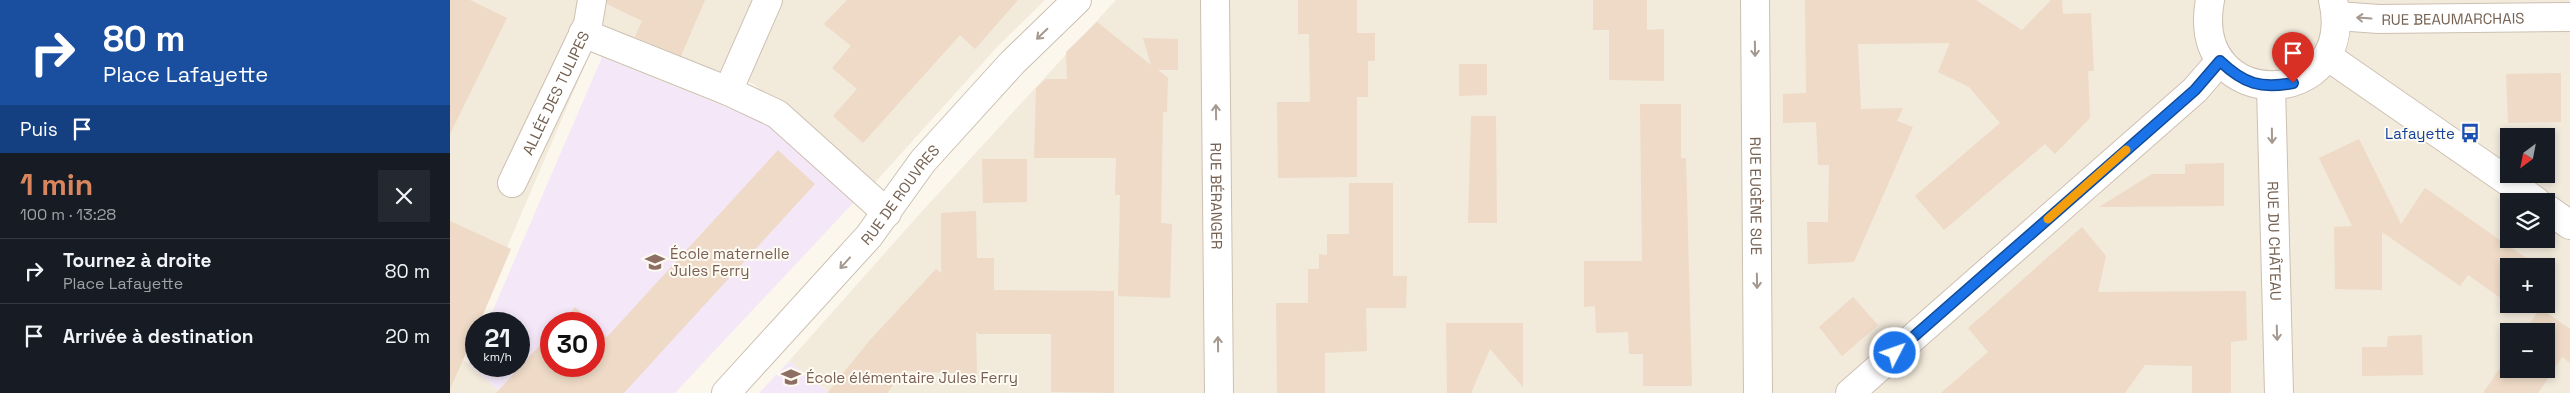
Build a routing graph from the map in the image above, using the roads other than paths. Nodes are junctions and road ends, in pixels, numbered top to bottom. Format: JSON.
{"nodes":[{"id":1,"x":592,"y":0,"type":"edge"},
{"id":2,"x":768,"y":0,"type":"edge"},
{"id":3,"x":1077,"y":0,"type":"edge"},
{"id":4,"x":1215,"y":0,"type":"edge"},
{"id":5,"x":1755,"y":0,"type":"edge"},
{"id":6,"x":2210,"y":0,"type":"edge"},
{"id":7,"x":2335,"y":8,"type":"edge"},
{"id":8,"x":2570,"y":17,"type":"edge"},
{"id":9,"x":584,"y":33,"type":"junction"},
{"id":10,"x":2327,"y":56,"type":"junction"},
{"id":11,"x":2220,"y":61,"type":"junction"},
{"id":12,"x":2272,"y":87,"type":"junction"},
{"id":13,"x":728,"y":91,"type":"junction"},
{"id":14,"x":512,"y":183,"type":"dead end"},
{"id":15,"x":2524,"y":193,"type":"edge"},
{"id":16,"x":887,"y":213,"type":"junction"},
{"id":17,"x":2555,"y":214,"type":"edge"},
{"id":18,"x":2570,"y":224,"type":"edge"},
{"id":19,"x":726,"y":393,"type":"edge"},
{"id":20,"x":1219,"y":393,"type":"edge"},
{"id":21,"x":1758,"y":393,"type":"edge"},
{"id":22,"x":1850,"y":393,"type":"edge"},
{"id":23,"x":2279,"y":393,"type":"edge"}],
"edges":[{"from":1,"to":9,"type":"street","name":"ALLÉE DES TULIPES"},
{"from":2,"to":13,"type":"street"},
{"from":3,"to":16,"type":"street","name":"RUE DE ROUVRES","one_way":true},
{"from":20,"to":4,"type":"street","name":"RUE BÉRANGER","one_way":true},
{"from":5,"to":21,"type":"street","name":"RUE EUGÈNE SUE","one_way":true},
{"from":6,"to":11,"type":"street"},
{"from":8,"to":7,"type":"street","name":"RUE BEAUMARCHAIS","one_way":true},
{"from":7,"to":10,"type":"street"},
{"from":9,"to":13,"type":"street"},
{"from":9,"to":14,"type":"street","name":"ALLÉE DES TULIPES"},
{"from":10,"to":12,"type":"street"},
{"from":10,"to":15,"type":"street"},
{"from":11,"to":12,"type":"street"},
{"from":11,"to":22,"type":"street"},
{"from":12,"to":23,"type":"street","name":"RUE DU CHÂTEAU","one_way":true},
{"from":13,"to":16,"type":"street"},
{"from":16,"to":19,"type":"street","name":"RUE DE ROUVRES","one_way":true},
{"from":17,"to":18,"type":"street"}]}
